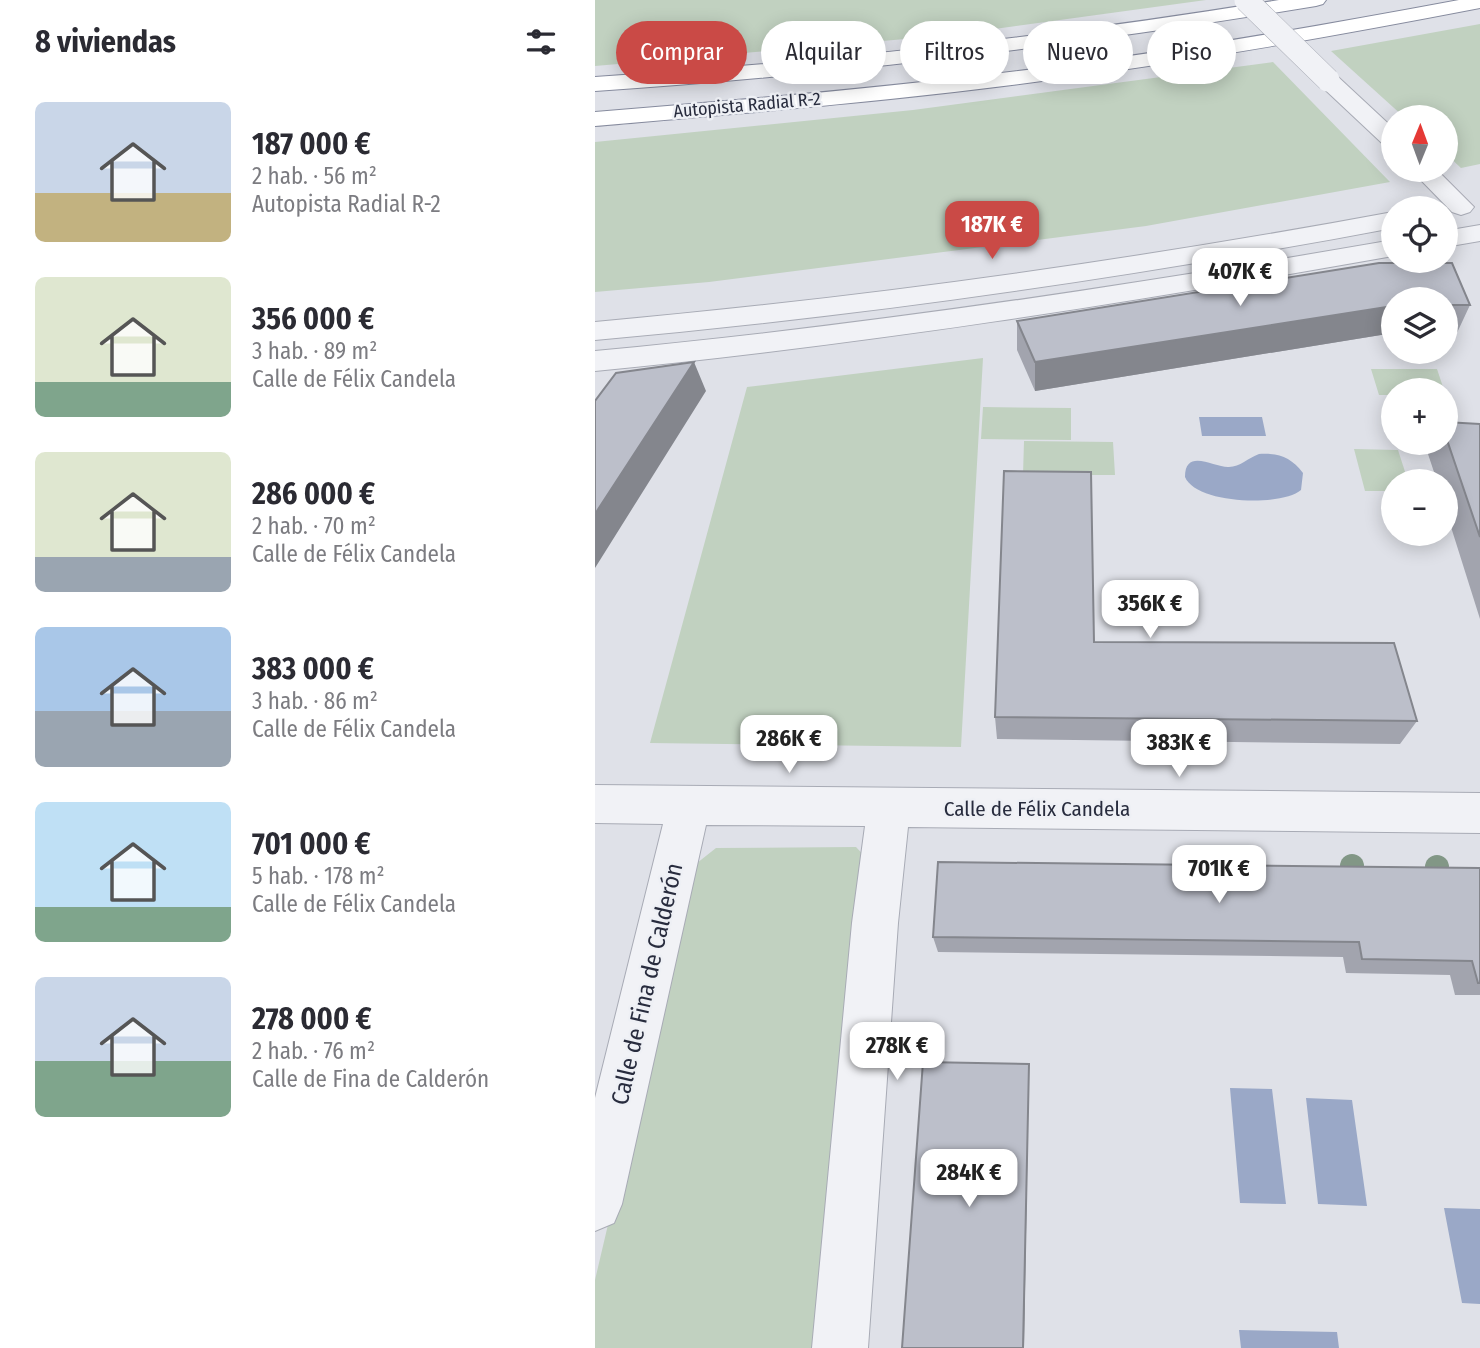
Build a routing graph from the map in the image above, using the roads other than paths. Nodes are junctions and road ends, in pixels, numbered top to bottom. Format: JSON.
{"nodes":[{"id":1,"x":1246,"y":0,"type":"edge"},
{"id":2,"x":1315,"y":0,"type":"edge"},
{"id":3,"x":1480,"y":2,"type":"edge"},
{"id":4,"x":595,"y":84,"type":"edge"},
{"id":5,"x":595,"y":119,"type":"edge"},
{"id":6,"x":1381,"y":130,"type":"edge"},
{"id":7,"x":1436,"y":182,"type":"edge"},
{"id":8,"x":1462,"y":207,"type":"edge"},
{"id":9,"x":1381,"y":222,"type":"edge"},
{"id":10,"x":1381,"y":250,"type":"edge"},
{"id":11,"x":595,"y":331,"type":"edge"},
{"id":12,"x":595,"y":361,"type":"edge"},
{"id":13,"x":595,"y":804,"type":"edge"},
{"id":14,"x":689,"y":805,"type":"junction"},
{"id":15,"x":889,"y":808,"type":"junction"},
{"id":16,"x":1480,"y":813,"type":"edge"},
{"id":17,"x":595,"y":1204,"type":"edge"},
{"id":18,"x":840,"y":1348,"type":"edge"}],
"edges":[{"from":1,"to":6,"type":"street","bridge":true},
{"from":2,"to":4,"type":"highway","name":"Autopista Radial R-2"},
{"from":3,"to":5,"type":"highway","name":"Autopista Radial R-2"},
{"from":7,"to":8,"type":"street"},
{"from":9,"to":11,"type":"street"},
{"from":10,"to":12,"type":"street"},
{"from":13,"to":14,"type":"street","name":"Calle de Félix Candela"},
{"from":14,"to":15,"type":"street","name":"Calle de Félix Candela"},
{"from":14,"to":17,"type":"street","name":"Calle de Fina de Calderón"},
{"from":15,"to":16,"type":"street","name":"Calle de Félix Candela"},
{"from":15,"to":18,"type":"street"}]}
